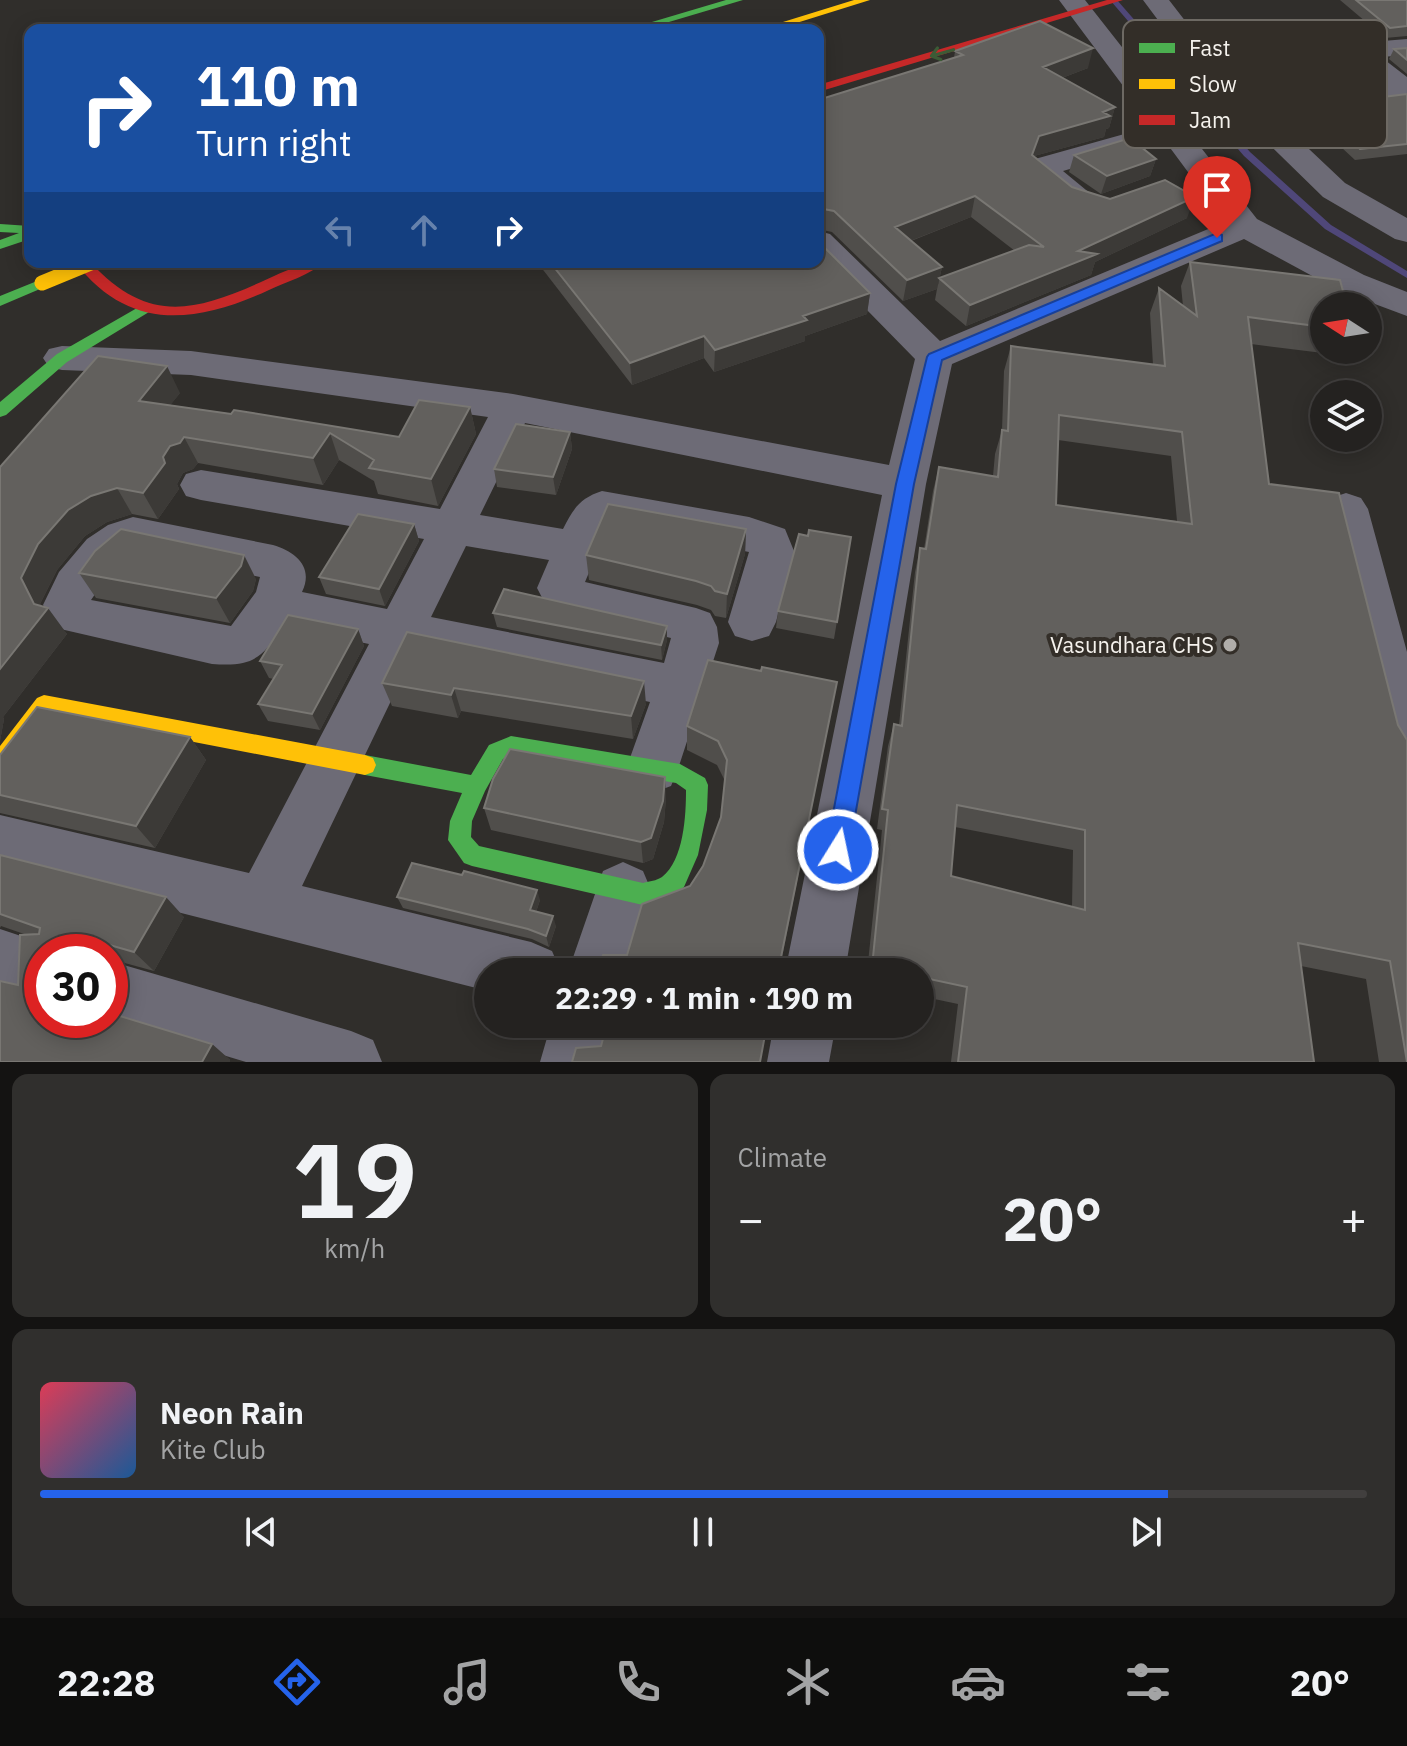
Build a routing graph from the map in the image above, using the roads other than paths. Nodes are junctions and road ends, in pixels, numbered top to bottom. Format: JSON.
{"nodes":[{"id":1,"x":738,"y":0,"type":"edge"},
{"id":2,"x":865,"y":0,"type":"edge"},
{"id":3,"x":1118,"y":0,"type":"edge"},
{"id":4,"x":1156,"y":0,"type":"edge"},
{"id":5,"x":1077,"y":5,"type":"edge"},
{"id":6,"x":1312,"y":10,"type":"dead end"},
{"id":7,"x":1171,"y":20,"type":"edge"},
{"id":8,"x":1323,"y":20,"type":"edge"},
{"id":9,"x":652,"y":24,"type":"edge"},
{"id":10,"x":783,"y":24,"type":"edge"},
{"id":11,"x":1387,"y":45,"type":"edge"},
{"id":12,"x":1407,"y":47,"type":"edge"},
{"id":13,"x":1123,"y":66,"type":"edge"},
{"id":14,"x":824,"y":73,"type":"edge"},
{"id":15,"x":1387,"y":75,"type":"edge"},
{"id":16,"x":824,"y":87,"type":"edge"},
{"id":17,"x":1407,"y":92,"type":"edge"},
{"id":18,"x":1387,"y":94,"type":"edge"},
{"id":19,"x":1123,"y":143,"type":"edge"},
{"id":20,"x":1140,"y":148,"type":"edge"},
{"id":21,"x":1185,"y":148,"type":"edge"},
{"id":22,"x":1290,"y":148,"type":"edge"},
{"id":23,"x":1171,"y":182,"type":"edge"},
{"id":24,"x":1117,"y":202,"type":"edge"},
{"id":25,"x":1245,"y":226,"type":"junction"},
{"id":26,"x":1407,"y":232,"type":"edge"},
{"id":27,"x":24,"y":234,"type":"edge"},
{"id":28,"x":2,"y":239,"type":"edge"},
{"id":29,"x":824,"y":247,"type":"edge"},
{"id":30,"x":78,"y":268,"type":"edge"},
{"id":31,"x":87,"y":268,"type":"edge"},
{"id":32,"x":303,"y":268,"type":"edge"},
{"id":33,"x":0,"y":301,"type":"edge"},
{"id":34,"x":1407,"y":305,"type":"edge"},
{"id":35,"x":144,"y":309,"type":"junction"},
{"id":36,"x":935,"y":357,"type":"junction"},
{"id":37,"x":62,"y":358,"type":"junction"},
{"id":38,"x":513,"y":407,"type":"junction"},
{"id":39,"x":0,"y":411,"type":"edge"},
{"id":40,"x":905,"y":484,"type":"junction"},
{"id":41,"x":201,"y":485,"type":"dead end"},
{"id":42,"x":1346,"y":509,"type":"edge"},
{"id":43,"x":453,"y":526,"type":"junction"},
{"id":44,"x":576,"y":548,"type":"junction"},
{"id":45,"x":272,"y":605,"type":"dead end"},
{"id":46,"x":752,"y":622,"type":"dead end"},
{"id":47,"x":400,"y":631,"type":"junction"},
{"id":48,"x":680,"y":687,"type":"junction"},
{"id":49,"x":1407,"y":746,"type":"edge"},
{"id":50,"x":335,"y":762,"type":"junction"},
{"id":51,"x":0,"y":763,"type":"edge"},
{"id":52,"x":652,"y":769,"type":"junction"},
{"id":53,"x":476,"y":786,"type":"junction"},
{"id":54,"x":0,"y":841,"type":"edge"},
{"id":55,"x":623,"y":890,"type":"junction"},
{"id":56,"x":263,"y":904,"type":"junction"},
{"id":57,"x":476,"y":958,"type":"edge"},
{"id":58,"x":602,"y":958,"type":"edge"},
{"id":59,"x":818,"y":958,"type":"edge"},
{"id":60,"x":0,"y":959,"type":"edge"},
{"id":61,"x":24,"y":966,"type":"edge"},
{"id":62,"x":128,"y":996,"type":"edge"},
{"id":63,"x":578,"y":1038,"type":"edge"},
{"id":64,"x":802,"y":1038,"type":"edge"},
{"id":65,"x":351,"y":1062,"type":"edge"},
{"id":66,"x":571,"y":1062,"type":"edge"},
{"id":67,"x":798,"y":1062,"type":"edge"}],
"edges":[{"from":1,"to":9,"type":"main road"},
{"from":2,"to":10,"type":"main road"},
{"from":3,"to":5,"type":"main road"},
{"from":4,"to":7,"type":"street"},
{"from":5,"to":13,"type":"street"},
{"from":5,"to":14,"type":"main road"},
{"from":5,"to":16,"type":"main road","one_way":true},
{"from":6,"to":8,"type":"street"},
{"from":11,"to":12,"type":"street"},
{"from":15,"to":17,"type":"street"},
{"from":17,"to":18,"type":"street"},
{"from":19,"to":24,"type":"street"},
{"from":20,"to":23,"type":"street"},
{"from":21,"to":25,"type":"street"},
{"from":22,"to":26,"type":"street"},
{"from":25,"to":34,"type":"street"},
{"from":25,"to":36,"type":"street"},
{"from":27,"to":28,"type":"main road"},
{"from":29,"to":36,"type":"street"},
{"from":30,"to":33,"type":"main road","bridge":true},
{"from":31,"to":35,"type":"main road"},
{"from":32,"to":35,"type":"main road"},
{"from":35,"to":37,"type":"main road"},
{"from":36,"to":40,"type":"street"},
{"from":37,"to":38,"type":"street"},
{"from":37,"to":39,"type":"main road"},
{"from":38,"to":40,"type":"street"},
{"from":38,"to":43,"type":"street"},
{"from":40,"to":59,"type":"street"},
{"from":41,"to":43,"type":"street"},
{"from":42,"to":49,"type":"street"},
{"from":43,"to":44,"type":"street"},
{"from":43,"to":47,"type":"street"},
{"from":44,"to":46,"type":"street"},
{"from":44,"to":48,"type":"street"},
{"from":45,"to":47,"type":"street"},
{"from":47,"to":48,"type":"street"},
{"from":47,"to":50,"type":"street"},
{"from":48,"to":52,"type":"street"},
{"from":50,"to":51,"type":"main road"},
{"from":50,"to":53,"type":"main road"},
{"from":50,"to":56,"type":"street"},
{"from":52,"to":53,"type":"main road"},
{"from":52,"to":55,"type":"main road"},
{"from":53,"to":55,"type":"main road"},
{"from":54,"to":56,"type":"street"},
{"from":55,"to":58,"type":"street"},
{"from":56,"to":57,"type":"street"},
{"from":60,"to":61,"type":"street"},
{"from":62,"to":65,"type":"street"},
{"from":63,"to":66,"type":"street"},
{"from":64,"to":67,"type":"street"}]}
